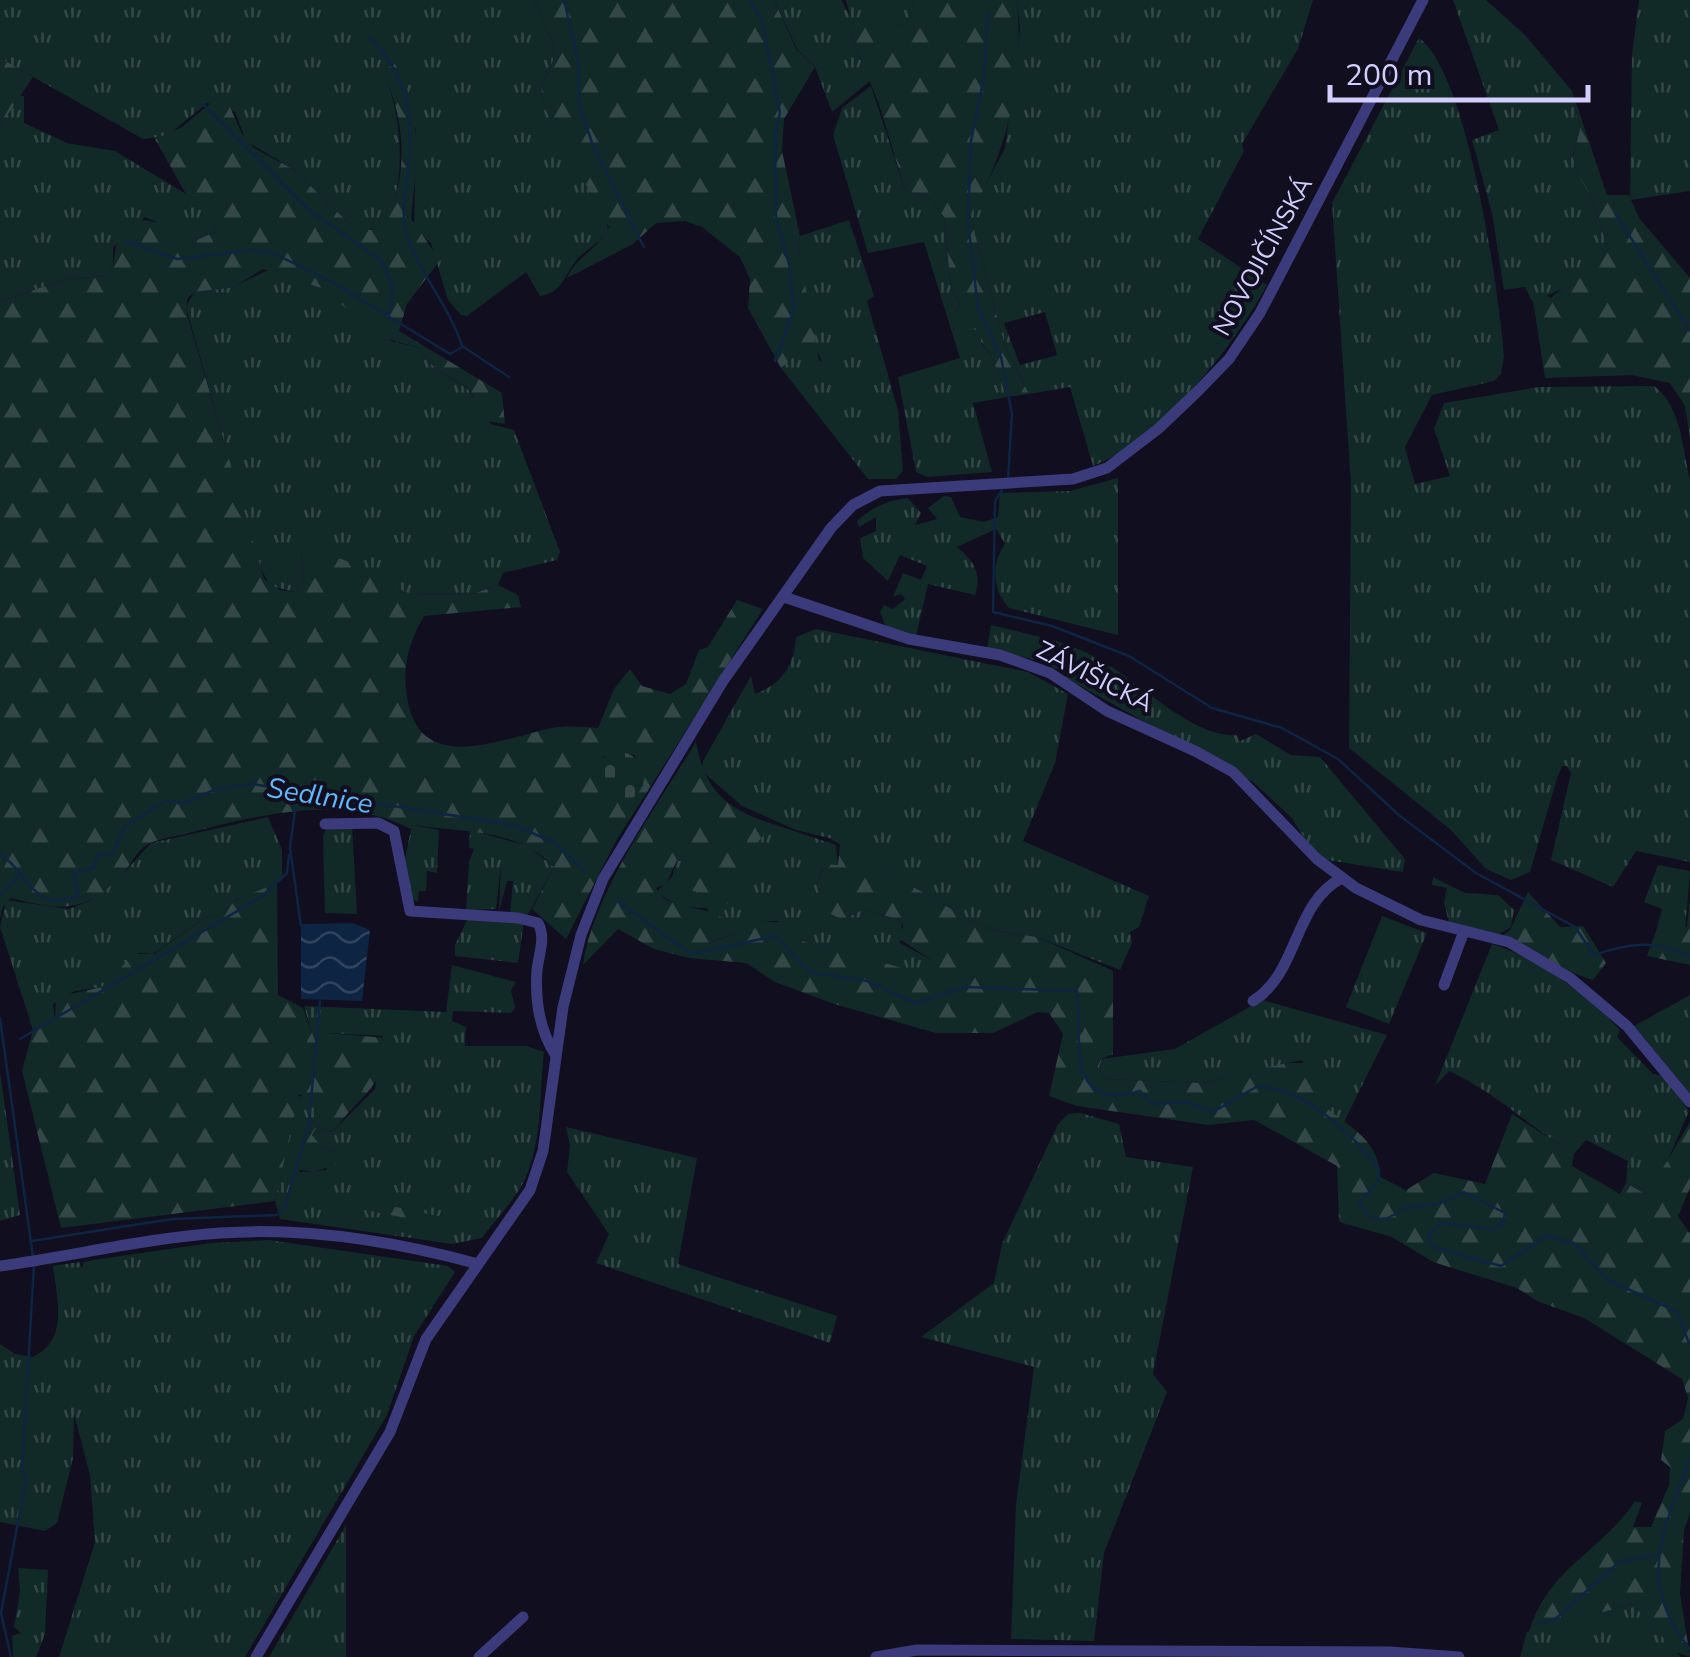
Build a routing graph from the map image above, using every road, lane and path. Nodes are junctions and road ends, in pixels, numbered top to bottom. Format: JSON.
{"nodes":[{"id":1,"x":1423,"y":0,"type":"edge"},
{"id":2,"x":784,"y":597,"type":"junction"},
{"id":3,"x":325,"y":824,"type":"dead end"},
{"id":4,"x":1342,"y":878,"type":"junction"},
{"id":5,"x":1464,"y":931,"type":"junction"},
{"id":6,"x":1444,"y":986,"type":"dead end"},
{"id":7,"x":1253,"y":1002,"type":"dead end"},
{"id":8,"x":555,"y":1054,"type":"junction"},
{"id":9,"x":1690,"y":1102,"type":"edge"},
{"id":10,"x":478,"y":1264,"type":"junction"},
{"id":11,"x":0,"y":1266,"type":"edge"},
{"id":12,"x":523,"y":1617,"type":"dead end"},
{"id":13,"x":256,"y":1657,"type":"edge"},
{"id":14,"x":479,"y":1657,"type":"edge"},
{"id":15,"x":876,"y":1657,"type":"edge"},
{"id":16,"x":1459,"y":1657,"type":"edge"}],
"edges":[{"from":1,"to":2,"type":"street","name":"NOVOJIČÍNSKÁ"},
{"from":2,"to":4,"type":"street","name":"ZÁVIŠICKÁ"},
{"from":2,"to":8,"type":"street","name":"NOVOJIČÍNSKÁ"},
{"from":3,"to":8,"type":"street"},
{"from":4,"to":5,"type":"street","name":"ZÁVIŠICKÁ"},
{"from":4,"to":7,"type":"street"},
{"from":5,"to":6,"type":"street"},
{"from":5,"to":9,"type":"street","name":"ZÁVIŠICKÁ"},
{"from":8,"to":10,"type":"street","name":"NOVOJIČÍNSKÁ"},
{"from":10,"to":11,"type":"street"},
{"from":10,"to":13,"type":"street","name":"NOVOJIČÍNSKÁ"},
{"from":12,"to":14,"type":"street"},
{"from":15,"to":16,"type":"street"}]}
